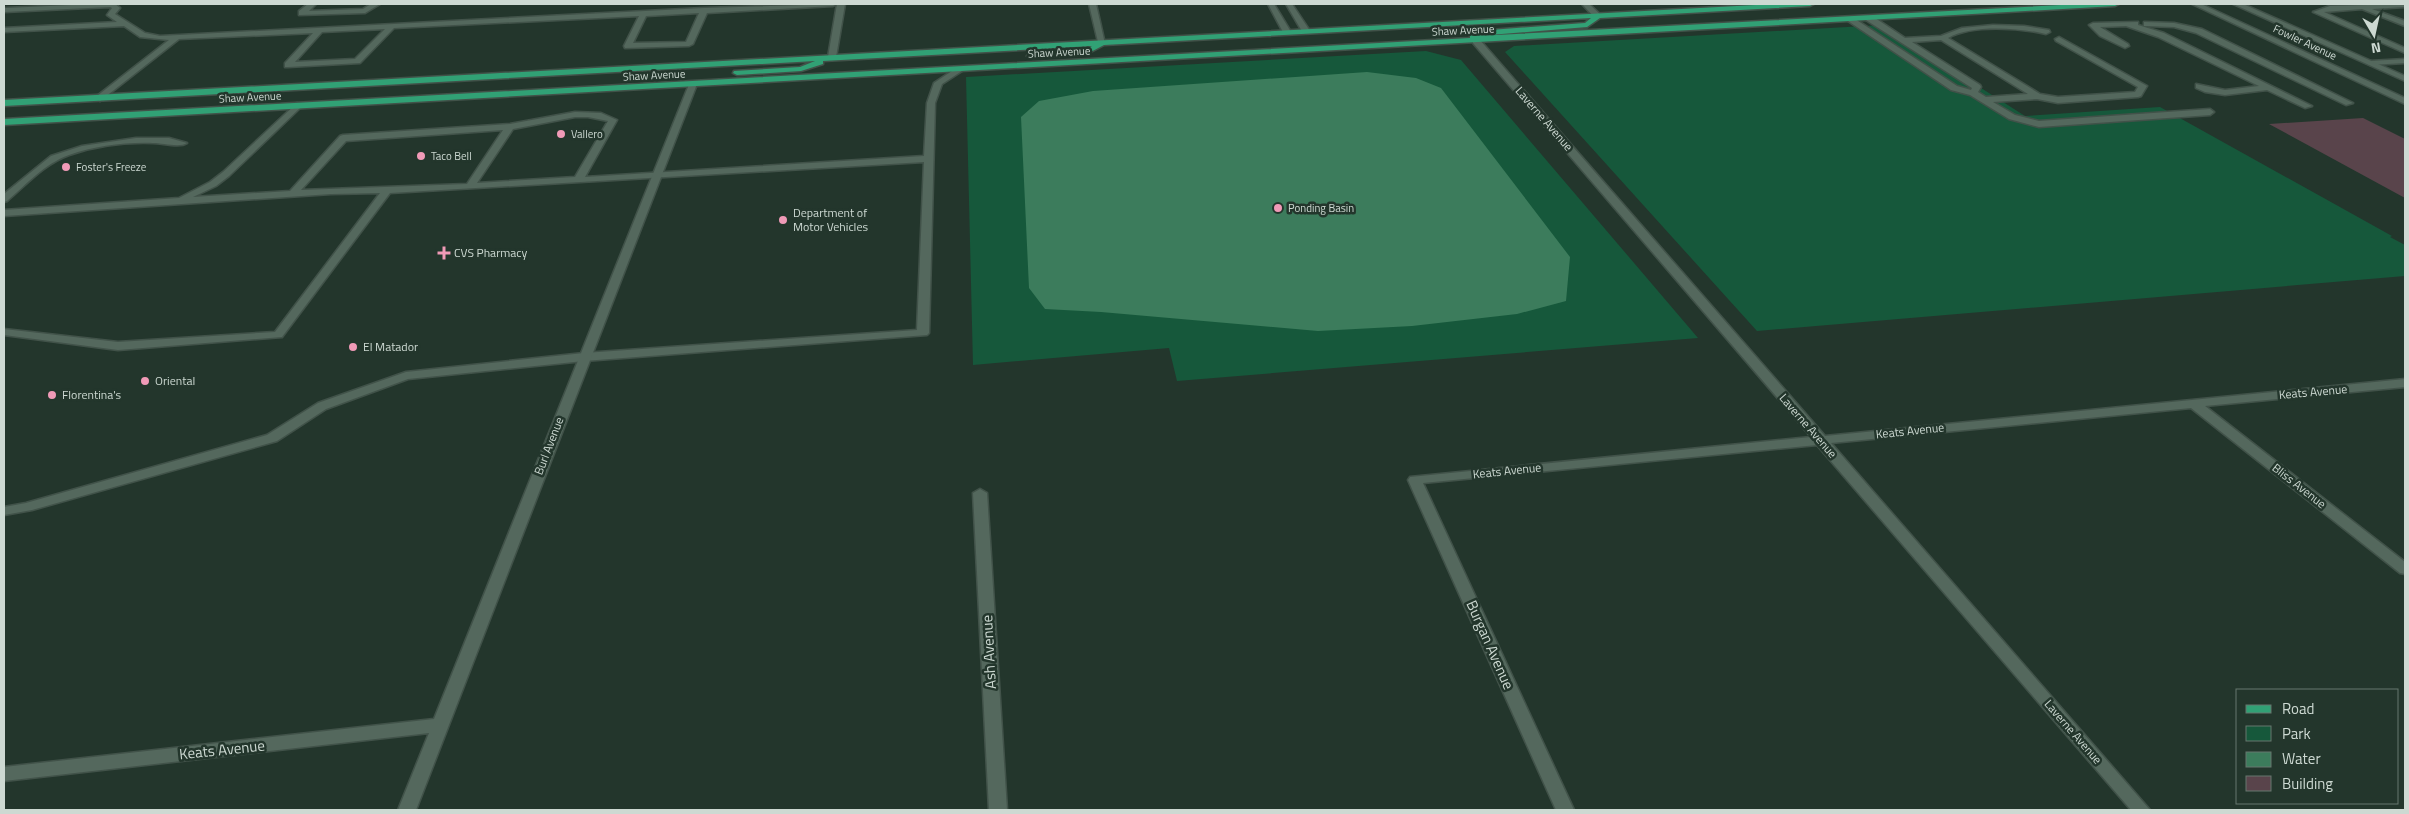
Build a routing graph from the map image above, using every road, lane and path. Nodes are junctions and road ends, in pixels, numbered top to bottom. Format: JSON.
{"nodes":[{"id":1,"x":312,"y":4,"type":"edge"},
{"id":2,"x":376,"y":4,"type":"edge"},
{"id":3,"x":833,"y":4,"type":"edge"},
{"id":4,"x":841,"y":4,"type":"edge"},
{"id":5,"x":1092,"y":4,"type":"edge"},
{"id":6,"x":1271,"y":4,"type":"edge"},
{"id":7,"x":1289,"y":4,"type":"edge"},
{"id":8,"x":1585,"y":4,"type":"edge"},
{"id":9,"x":1794,"y":4,"type":"edge"},
{"id":10,"x":1810,"y":4,"type":"edge"},
{"id":11,"x":2114,"y":4,"type":"edge"},
{"id":12,"x":2196,"y":4,"type":"edge"},
{"id":13,"x":2237,"y":4,"type":"edge"},
{"id":14,"x":1771,"y":5,"type":"edge"},
{"id":15,"x":2405,"y":5,"type":"edge"},
{"id":16,"x":724,"y":7,"type":"edge"},
{"id":17,"x":2362,"y":7,"type":"junction"},
{"id":18,"x":27,"y":9,"type":"junction"},
{"id":19,"x":5,"y":10,"type":"edge"},
{"id":20,"x":704,"y":10,"type":"junction"},
{"id":21,"x":330,"y":13,"type":"junction"},
{"id":22,"x":644,"y":14,"type":"junction"},
{"id":23,"x":1598,"y":16,"type":"junction"},
{"id":24,"x":1869,"y":18,"type":"junction"},
{"id":25,"x":1849,"y":19,"type":"junction"},
{"id":26,"x":4,"y":23,"type":"edge"},
{"id":27,"x":127,"y":24,"type":"junction"},
{"id":28,"x":2142,"y":24,"type":"junction"},
{"id":29,"x":2405,"y":24,"type":"edge"},
{"id":30,"x":391,"y":26,"type":"junction"},
{"id":31,"x":4,"y":30,"type":"edge"},
{"id":32,"x":320,"y":30,"type":"junction"},
{"id":33,"x":311,"y":31,"type":"junction"},
{"id":34,"x":1306,"y":31,"type":"junction"},
{"id":35,"x":1287,"y":32,"type":"junction"},
{"id":36,"x":2046,"y":32,"type":"dead end"},
{"id":37,"x":1585,"y":34,"type":"junction"},
{"id":38,"x":176,"y":38,"type":"junction"},
{"id":39,"x":1943,"y":38,"type":"junction"},
{"id":40,"x":2059,"y":39,"type":"dead end"},
{"id":41,"x":1903,"y":40,"type":"junction"},
{"id":42,"x":1476,"y":41,"type":"junction"},
{"id":43,"x":1102,"y":42,"type":"junction"},
{"id":44,"x":2125,"y":46,"type":"dead end"},
{"id":45,"x":2405,"y":50,"type":"edge"},
{"id":46,"x":832,"y":58,"type":"junction"},
{"id":47,"x":2405,"y":61,"type":"edge"},
{"id":48,"x":2370,"y":63,"type":"junction"},
{"id":49,"x":961,"y":69,"type":"junction"},
{"id":50,"x":2405,"y":79,"type":"edge"},
{"id":51,"x":693,"y":84,"type":"junction"},
{"id":52,"x":2199,"y":86,"type":"dead end"},
{"id":53,"x":2268,"y":87,"type":"junction"},
{"id":54,"x":1973,"y":93,"type":"junction"},
{"id":55,"x":2037,"y":96,"type":"junction"},
{"id":56,"x":100,"y":98,"type":"junction"},
{"id":57,"x":1984,"y":100,"type":"junction"},
{"id":58,"x":2405,"y":101,"type":"edge"},
{"id":59,"x":4,"y":103,"type":"edge"},
{"id":60,"x":2350,"y":103,"type":"dead end"},
{"id":61,"x":297,"y":106,"type":"junction"},
{"id":62,"x":2308,"y":106,"type":"dead end"},
{"id":63,"x":2210,"y":112,"type":"dead end"},
{"id":64,"x":4,"y":122,"type":"edge"},
{"id":65,"x":510,"y":127,"type":"junction"},
{"id":66,"x":182,"y":143,"type":"dead end"},
{"id":67,"x":927,"y":159,"type":"junction"},
{"id":68,"x":655,"y":176,"type":"junction"},
{"id":69,"x":578,"y":180,"type":"junction"},
{"id":70,"x":470,"y":187,"type":"junction"},
{"id":71,"x":387,"y":190,"type":"junction"},
{"id":72,"x":292,"y":194,"type":"junction"},
{"id":73,"x":4,"y":199,"type":"edge"},
{"id":74,"x":175,"y":202,"type":"junction"},
{"id":75,"x":4,"y":213,"type":"edge"},
{"id":76,"x":4,"y":332,"type":"edge"},
{"id":77,"x":584,"y":357,"type":"junction"},
{"id":78,"x":2405,"y":383,"type":"edge"},
{"id":79,"x":2192,"y":403,"type":"junction"},
{"id":80,"x":1820,"y":440,"type":"junction"},
{"id":81,"x":1415,"y":480,"type":"joint"},
{"id":82,"x":980,"y":493,"type":"dead end"},
{"id":83,"x":4,"y":511,"type":"edge"},
{"id":84,"x":2405,"y":569,"type":"edge"},
{"id":85,"x":441,"y":725,"type":"junction"},
{"id":86,"x":4,"y":774,"type":"edge"},
{"id":87,"x":407,"y":810,"type":"edge"},
{"id":88,"x":998,"y":810,"type":"edge"},
{"id":89,"x":1565,"y":810,"type":"edge"},
{"id":90,"x":2141,"y":810,"type":"edge"}],
"edges":[{"from":1,"to":21,"type":"street"},
{"from":2,"to":21,"type":"street"},
{"from":3,"to":16,"type":"street"},
{"from":4,"to":46,"type":"street"},
{"from":5,"to":43,"type":"street"},
{"from":6,"to":35,"type":"street"},
{"from":7,"to":34,"type":"street"},
{"from":8,"to":23,"type":"street"},
{"from":9,"to":10,"type":"main road","name":"Shaw Avenue"},
{"from":9,"to":14,"type":"main road","name":"Shaw Avenue"},
{"from":9,"to":37,"type":"main road"},
{"from":11,"to":24,"type":"main road","name":"Shaw Avenue"},
{"from":12,"to":58,"type":"street","name":"Fowler Avenue"},
{"from":13,"to":48,"type":"street","name":"Fowler Avenue"},
{"from":14,"to":23,"type":"main road","name":"Shaw Avenue"},
{"from":15,"to":17,"type":"street"},
{"from":16,"to":20,"type":"street"},
{"from":17,"to":29,"type":"street"},
{"from":17,"to":45,"type":"street"},
{"from":18,"to":19,"type":"street"},
{"from":18,"to":26,"type":"street"},
{"from":18,"to":27,"type":"street"},
{"from":20,"to":22,"type":"street"},
{"from":20,"to":22,"type":"street"},
{"from":21,"to":33,"type":"street"},
{"from":22,"to":30,"type":"street"},
{"from":23,"to":34,"type":"main road","name":"Shaw Avenue"},
{"from":23,"to":42,"type":"main road"},
{"from":24,"to":25,"type":"main road","name":"Shaw Avenue"},
{"from":24,"to":41,"type":"street"},
{"from":25,"to":37,"type":"main road","name":"Shaw Avenue"},
{"from":25,"to":54,"type":"street"},
{"from":27,"to":31,"type":"street"},
{"from":27,"to":38,"type":"street"},
{"from":28,"to":44,"type":"street"},
{"from":28,"to":53,"type":"street"},
{"from":28,"to":60,"type":"street"},
{"from":30,"to":32,"type":"street"},
{"from":30,"to":32,"type":"street"},
{"from":32,"to":33,"type":"street"},
{"from":33,"to":38,"type":"street"},
{"from":34,"to":35,"type":"main road","name":"Shaw Avenue"},
{"from":35,"to":43,"type":"main road","name":"Shaw Avenue"},
{"from":36,"to":39,"type":"street"},
{"from":37,"to":42,"type":"main road","name":"Shaw Avenue"},
{"from":38,"to":56,"type":"street"},
{"from":39,"to":41,"type":"street"},
{"from":39,"to":55,"type":"street"},
{"from":40,"to":55,"type":"street"},
{"from":41,"to":54,"type":"street"},
{"from":42,"to":49,"type":"main road","name":"Shaw Avenue"},
{"from":42,"to":80,"type":"street","name":"Laverne Avenue"},
{"from":43,"to":46,"type":"main road","name":"Shaw Avenue"},
{"from":43,"to":49,"type":"main road"},
{"from":46,"to":51,"type":"main road"},
{"from":46,"to":56,"type":"main road","name":"Shaw Avenue"},
{"from":47,"to":48,"type":"street"},
{"from":48,"to":50,"type":"street","name":"Fowler Avenue"},
{"from":49,"to":51,"type":"main road","name":"Shaw Avenue"},
{"from":49,"to":67,"type":"street"},
{"from":51,"to":61,"type":"main road","name":"Shaw Avenue"},
{"from":51,"to":68,"type":"street","name":"Burl Avenue"},
{"from":52,"to":53,"type":"street"},
{"from":53,"to":62,"type":"street"},
{"from":54,"to":57,"type":"street"},
{"from":55,"to":57,"type":"street"},
{"from":56,"to":59,"type":"main road","name":"Shaw Avenue"},
{"from":57,"to":63,"type":"street"},
{"from":61,"to":64,"type":"main road","name":"Shaw Avenue"},
{"from":61,"to":74,"type":"street"},
{"from":65,"to":69,"type":"street"},
{"from":65,"to":70,"type":"street"},
{"from":65,"to":72,"type":"street"},
{"from":66,"to":73,"type":"street"},
{"from":67,"to":68,"type":"street"},
{"from":67,"to":77,"type":"street"},
{"from":68,"to":69,"type":"street"},
{"from":68,"to":77,"type":"street","name":"Burl Avenue"},
{"from":69,"to":70,"type":"street"},
{"from":70,"to":71,"type":"street"},
{"from":71,"to":72,"type":"street"},
{"from":71,"to":76,"type":"street"},
{"from":72,"to":74,"type":"street"},
{"from":74,"to":75,"type":"street"},
{"from":77,"to":83,"type":"street"},
{"from":77,"to":85,"type":"street","name":"Burl Avenue"},
{"from":78,"to":79,"type":"street","name":"Keats Avenue"},
{"from":79,"to":80,"type":"street","name":"Keats Avenue"},
{"from":79,"to":84,"type":"street","name":"Bliss Avenue"},
{"from":80,"to":81,"type":"street","name":"Keats Avenue"},
{"from":80,"to":90,"type":"street","name":"Laverne Avenue"},
{"from":81,"to":89,"type":"street","name":"Burgan Avenue"},
{"from":82,"to":88,"type":"street","name":"Ash Avenue"},
{"from":85,"to":86,"type":"street","name":"Keats Avenue"},
{"from":85,"to":87,"type":"street","name":"Burl Avenue"}]}
